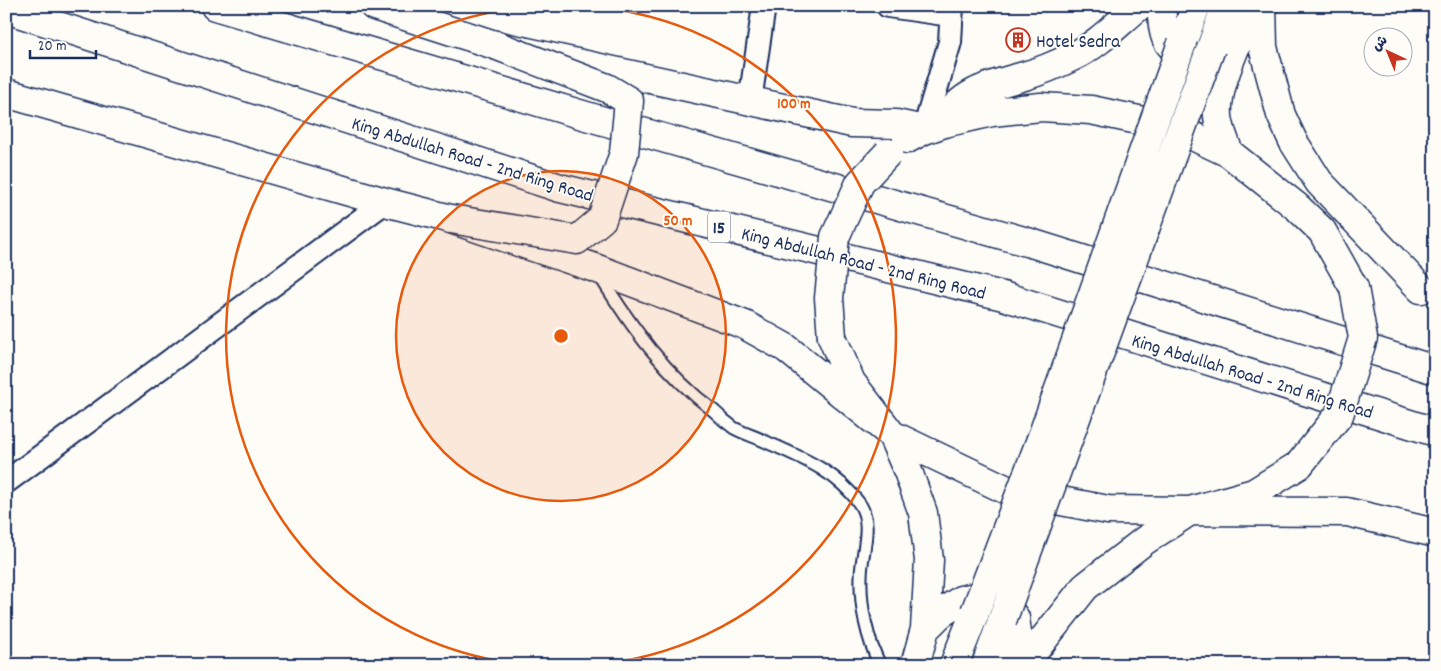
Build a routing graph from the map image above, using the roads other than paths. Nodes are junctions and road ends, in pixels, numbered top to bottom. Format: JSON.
{"nodes":[{"id":1,"x":215,"y":6,"type":"edge"},
{"id":2,"x":374,"y":6,"type":"edge"},
{"id":3,"x":764,"y":6,"type":"edge"},
{"id":4,"x":888,"y":6,"type":"edge"},
{"id":5,"x":1139,"y":6,"type":"edge"},
{"id":6,"x":1161,"y":6,"type":"edge"},
{"id":7,"x":1196,"y":6,"type":"edge"},
{"id":8,"x":6,"y":9,"type":"edge"},
{"id":9,"x":952,"y":10,"type":"edge"},
{"id":10,"x":1247,"y":10,"type":"edge"},
{"id":11,"x":495,"y":45,"type":"junction"},
{"id":12,"x":6,"y":93,"type":"edge"},
{"id":13,"x":750,"y":101,"type":"junction"},
{"id":14,"x":934,"y":126,"type":"junction"},
{"id":15,"x":1229,"y":153,"type":"junction"},
{"id":16,"x":385,"y":202,"type":"junction"},
{"id":17,"x":451,"y":219,"type":"junction"},
{"id":18,"x":1322,"y":231,"type":"junction"},
{"id":19,"x":595,"y":268,"type":"junction"},
{"id":20,"x":1428,"y":293,"type":"edge"},
{"id":21,"x":1435,"y":370,"type":"edge"},
{"id":22,"x":1435,"y":432,"type":"edge"},
{"id":23,"x":892,"y":435,"type":"junction"},
{"id":24,"x":6,"y":482,"type":"edge"},
{"id":25,"x":1190,"y":511,"type":"junction"},
{"id":26,"x":1435,"y":533,"type":"edge"},
{"id":27,"x":926,"y":629,"type":"junction"},
{"id":28,"x":880,"y":665,"type":"edge"},
{"id":29,"x":915,"y":665,"type":"edge"},
{"id":30,"x":954,"y":665,"type":"edge"},
{"id":31,"x":986,"y":665,"type":"edge"},
{"id":32,"x":1017,"y":665,"type":"edge"},
{"id":33,"x":1023,"y":665,"type":"edge"}],
"edges":[{"from":1,"to":21,"type":"main road"},
{"from":2,"to":11,"type":"main road"},
{"from":3,"to":13,"type":"street"},
{"from":4,"to":9,"type":"street"},
{"from":5,"to":14,"type":"main road"},
{"from":6,"to":10,"type":"main road"},
{"from":7,"to":30,"type":"main road","bridge":true},
{"from":8,"to":22,"type":"main road","name":"King Abdullah Road - 2nd Ring Road","number":"15"},
{"from":9,"to":14,"type":"street"},
{"from":10,"to":15,"type":"main road"},
{"from":10,"to":20,"type":"main road"},
{"from":10,"to":31,"type":"main road","bridge":true},
{"from":11,"to":13,"type":"main road"},
{"from":11,"to":17,"type":"main road","bridge":true},
{"from":12,"to":16,"type":"main road"},
{"from":13,"to":14,"type":"main road"},
{"from":14,"to":15,"type":"main road"},
{"from":14,"to":23,"type":"main road","bridge":true},
{"from":15,"to":18,"type":"main road"},
{"from":16,"to":17,"type":"main road"},
{"from":16,"to":24,"type":"street"},
{"from":17,"to":19,"type":"main road"},
{"from":18,"to":20,"type":"main road"},
{"from":18,"to":25,"type":"main road","bridge":true},
{"from":19,"to":23,"type":"main road"},
{"from":19,"to":28,"type":"lane"},
{"from":23,"to":25,"type":"main road"},
{"from":23,"to":27,"type":"main road"},
{"from":25,"to":26,"type":"main road"},
{"from":25,"to":33,"type":"main road"},
{"from":27,"to":29,"type":"main road"},
{"from":27,"to":32,"type":"main road"}]}
